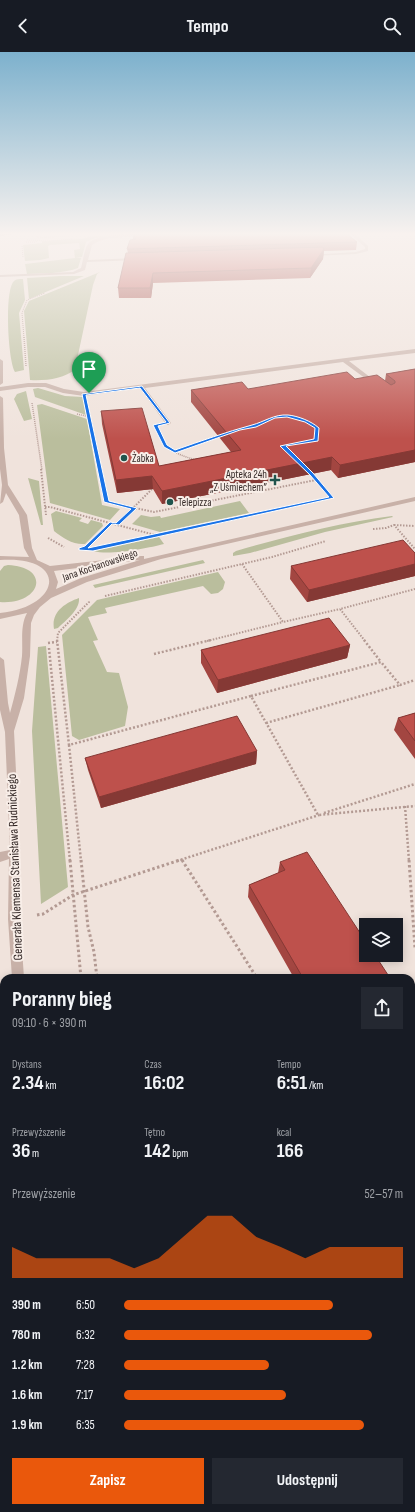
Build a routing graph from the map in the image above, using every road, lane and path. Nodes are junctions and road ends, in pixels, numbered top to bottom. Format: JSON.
{"nodes":[{"id":1,"x":415,"y":351,"type":"edge"},
{"id":2,"x":0,"y":360,"type":"edge"},
{"id":3,"x":344,"y":360,"type":"junction"},
{"id":4,"x":0,"y":383,"type":"edge"},
{"id":5,"x":141,"y":386,"type":"junction"},
{"id":6,"x":382,"y":388,"type":"edge"},
{"id":7,"x":0,"y":389,"type":"edge"},
{"id":8,"x":84,"y":394,"type":"junction"},
{"id":9,"x":0,"y":398,"type":"edge"},
{"id":10,"x":168,"y":423,"type":"joint"},
{"id":11,"x":225,"y":434,"type":"edge"},
{"id":12,"x":175,"y":452,"type":"junction"},
{"id":13,"x":200,"y":460,"type":"edge"},
{"id":14,"x":306,"y":470,"type":"edge"},
{"id":15,"x":316,"y":480,"type":"junction"},
{"id":16,"x":157,"y":484,"type":"edge"},
{"id":17,"x":5,"y":485,"type":"junction"},
{"id":18,"x":415,"y":499,"type":"edge"},
{"id":19,"x":324,"y":500,"type":"dead end"},
{"id":20,"x":0,"y":502,"type":"edge"},
{"id":21,"x":45,"y":507,"type":"dead end"},
{"id":22,"x":134,"y":508,"type":"junction"},
{"id":23,"x":271,"y":511,"type":"dead end"},
{"id":24,"x":111,"y":523,"type":"junction"},
{"id":25,"x":117,"y":524,"type":"junction"},
{"id":26,"x":372,"y":530,"type":"dead end"},
{"id":27,"x":156,"y":535,"type":"junction"},
{"id":28,"x":140,"y":539,"type":"dead end"},
{"id":29,"x":331,"y":539,"type":"dead end"},
{"id":30,"x":86,"y":547,"type":"dead end"},
{"id":31,"x":415,"y":549,"type":"edge"},
{"id":32,"x":159,"y":556,"type":"junction"},
{"id":33,"x":0,"y":558,"type":"edge"},
{"id":34,"x":34,"y":560,"type":"junction"},
{"id":35,"x":242,"y":564,"type":"junction"},
{"id":36,"x":48,"y":569,"type":"junction"},
{"id":37,"x":415,"y":590,"type":"edge"},
{"id":38,"x":48,"y":596,"type":"junction"},
{"id":39,"x":104,"y":596,"type":"dead end"},
{"id":40,"x":96,"y":598,"type":"dead end"},
{"id":41,"x":38,"y":605,"type":"junction"},
{"id":42,"x":340,"y":609,"type":"junction"},
{"id":43,"x":0,"y":616,"type":"edge"},
{"id":44,"x":283,"y":622,"type":"junction"},
{"id":45,"x":48,"y":638,"type":"dead end"},
{"id":46,"x":154,"y":654,"type":"dead end"},
{"id":47,"x":0,"y":660,"type":"edge"},
{"id":48,"x":381,"y":662,"type":"junction"},
{"id":49,"x":415,"y":680,"type":"edge"},
{"id":50,"x":400,"y":685,"type":"junction"},
{"id":51,"x":252,"y":696,"type":"junction"},
{"id":52,"x":266,"y":723,"type":"junction"},
{"id":53,"x":10,"y":732,"type":"junction"},
{"id":54,"x":69,"y":745,"type":"junction"},
{"id":55,"x":415,"y":784,"type":"edge"},
{"id":56,"x":405,"y":806,"type":"junction"},
{"id":57,"x":415,"y":806,"type":"edge"},
{"id":58,"x":318,"y":815,"type":"junction"},
{"id":59,"x":15,"y":853,"type":"junction"},
{"id":60,"x":0,"y":857,"type":"edge"},
{"id":61,"x":181,"y":859,"type":"junction"},
{"id":62,"x":85,"y":891,"type":"junction"},
{"id":63,"x":73,"y":895,"type":"junction"},
{"id":64,"x":415,"y":948,"type":"edge"},
{"id":65,"x":18,"y":974,"type":"edge"},
{"id":66,"x":81,"y":974,"type":"edge"},
{"id":67,"x":97,"y":974,"type":"edge"},
{"id":68,"x":254,"y":974,"type":"edge"}],
"edges":[{"from":1,"to":3,"type":"street"},
{"from":2,"to":4,"type":"street"},
{"from":3,"to":5,"type":"street"},
{"from":3,"to":6,"type":"street"},
{"from":5,"to":8,"type":"street"},
{"from":5,"to":10,"type":"street"},
{"from":7,"to":8,"type":"street"},
{"from":8,"to":22,"type":"path"},
{"from":9,"to":17,"type":"street"},
{"from":10,"to":12,"type":"path"},
{"from":11,"to":12,"type":"path"},
{"from":12,"to":13,"type":"path"},
{"from":14,"to":15,"type":"path"},
{"from":15,"to":19,"type":"path"},
{"from":15,"to":22,"type":"path"},
{"from":16,"to":22,"type":"path"},
{"from":17,"to":20,"type":"street"},
{"from":17,"to":34,"type":"street"},
{"from":18,"to":32,"type":"street","name":"Jana Kochanowskiego"},
{"from":21,"to":24,"type":"path"},
{"from":22,"to":25,"type":"path"},
{"from":23,"to":27,"type":"path"},
{"from":24,"to":25,"type":"path"},
{"from":24,"to":30,"type":"path"},
{"from":25,"to":27,"type":"path"},
{"from":26,"to":31,"type":"path"},
{"from":27,"to":28,"type":"path"},
{"from":29,"to":35,"type":"path"},
{"from":32,"to":36,"type":"street","name":"Jana Kochanowskiego"},
{"from":32,"to":38,"type":"street","name":"Jana Kochanowskiego"},
{"from":33,"to":34,"type":"street"},
{"from":34,"to":36,"type":"street"},
{"from":35,"to":39,"type":"path"},
{"from":35,"to":44,"type":"path"},
{"from":36,"to":38,"type":"street"},
{"from":37,"to":42,"type":"path"},
{"from":38,"to":41,"type":"street","name":"Jana Kochanowskiego"},
{"from":40,"to":54,"type":"path"},
{"from":41,"to":43,"type":"street"},
{"from":41,"to":53,"type":"street","name":"Generała Klemensa Stanisława Rudnickiego"},
{"from":42,"to":44,"type":"path"},
{"from":42,"to":48,"type":"path"},
{"from":44,"to":46,"type":"path"},
{"from":45,"to":63,"type":"path"},
{"from":47,"to":53,"type":"street","name":"Generała Klemensa Stanisława Rudnickiego"},
{"from":48,"to":50,"type":"path"},
{"from":48,"to":51,"type":"path"},
{"from":49,"to":50,"type":"path"},
{"from":50,"to":52,"type":"path"},
{"from":51,"to":52,"type":"path"},
{"from":51,"to":54,"type":"path"},
{"from":52,"to":58,"type":"path"},
{"from":53,"to":59,"type":"street","name":"Generała Klemensa Stanisława Rudnickiego"},
{"from":54,"to":62,"type":"path"},
{"from":55,"to":58,"type":"path"},
{"from":56,"to":57,"type":"path"},
{"from":56,"to":58,"type":"path"},
{"from":56,"to":64,"type":"path"},
{"from":58,"to":61,"type":"path"},
{"from":59,"to":60,"type":"street"},
{"from":59,"to":65,"type":"street","name":"Generała Klemensa Stanisława Rudnickiego"},
{"from":61,"to":62,"type":"path"},
{"from":61,"to":68,"type":"path"},
{"from":62,"to":63,"type":"path"},
{"from":62,"to":67,"type":"path"},
{"from":63,"to":66,"type":"path"}]}
